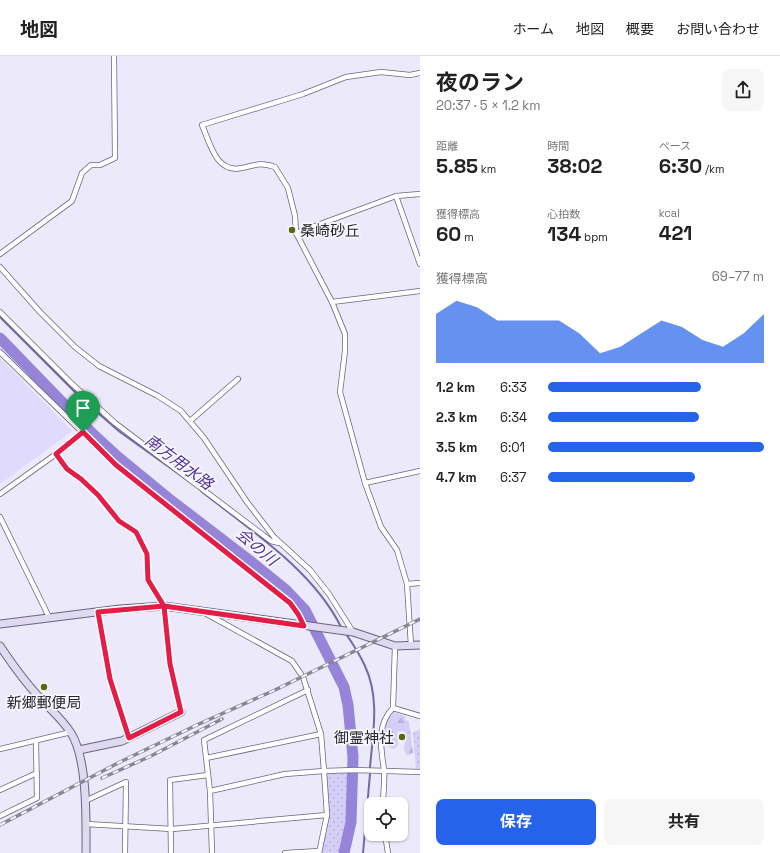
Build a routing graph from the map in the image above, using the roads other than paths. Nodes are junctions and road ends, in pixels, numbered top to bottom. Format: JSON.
{"nodes":[{"id":1,"x":114,"y":56,"type":"edge"},
{"id":2,"x":420,"y":73,"type":"edge"},
{"id":3,"x":420,"y":194,"type":"edge"},
{"id":4,"x":396,"y":196,"type":"junction"},
{"id":5,"x":296,"y":233,"type":"junction"},
{"id":6,"x":0,"y":254,"type":"edge"},
{"id":7,"x":420,"y":264,"type":"edge"},
{"id":8,"x":0,"y":267,"type":"edge"},
{"id":9,"x":420,"y":291,"type":"edge"},
{"id":10,"x":332,"y":302,"type":"junction"},
{"id":11,"x":0,"y":312,"type":"edge"},
{"id":12,"x":0,"y":352,"type":"edge"},
{"id":13,"x":238,"y":380,"type":"dead end"},
{"id":14,"x":190,"y":421,"type":"junction"},
{"id":15,"x":83,"y":432,"type":"junction"},
{"id":16,"x":56,"y":454,"type":"junction"},
{"id":17,"x":420,"y":470,"type":"edge"},
{"id":18,"x":365,"y":483,"type":"junction"},
{"id":19,"x":0,"y":494,"type":"edge"},
{"id":20,"x":0,"y":517,"type":"edge"},
{"id":21,"x":280,"y":543,"type":"junction"},
{"id":22,"x":420,"y":583,"type":"edge"},
{"id":23,"x":407,"y":584,"type":"junction"},
{"id":24,"x":164,"y":606,"type":"junction"},
{"id":25,"x":98,"y":612,"type":"junction"},
{"id":26,"x":204,"y":613,"type":"junction"},
{"id":27,"x":49,"y":617,"type":"junction"},
{"id":28,"x":0,"y":624,"type":"edge"},
{"id":29,"x":304,"y":626,"type":"junction"},
{"id":30,"x":353,"y":632,"type":"junction"},
{"id":31,"x":420,"y":644,"type":"edge"},
{"id":32,"x":411,"y":645,"type":"junction"},
{"id":33,"x":0,"y":646,"type":"edge"},
{"id":34,"x":395,"y":646,"type":"junction"},
{"id":35,"x":308,"y":690,"type":"junction"},
{"id":36,"x":393,"y":708,"type":"junction"},
{"id":37,"x":181,"y":712,"type":"joint"},
{"id":38,"x":420,"y":716,"type":"edge"},
{"id":39,"x":71,"y":732,"type":"junction"},
{"id":40,"x":321,"y":734,"type":"junction"},
{"id":41,"x":129,"y":738,"type":"junction"},
{"id":42,"x":36,"y":741,"type":"junction"},
{"id":43,"x":0,"y":749,"type":"edge"},
{"id":44,"x":79,"y":750,"type":"junction"},
{"id":45,"x":206,"y":758,"type":"junction"},
{"id":46,"x":324,"y":771,"type":"junction"},
{"id":47,"x":384,"y":771,"type":"junction"},
{"id":48,"x":420,"y":772,"type":"edge"},
{"id":49,"x":37,"y":773,"type":"junction"},
{"id":50,"x":208,"y":776,"type":"junction"},
{"id":51,"x":0,"y":790,"type":"edge"},
{"id":52,"x":210,"y":791,"type":"junction"},
{"id":53,"x":383,"y":797,"type":"edge"},
{"id":54,"x":85,"y":801,"type":"junction"},
{"id":55,"x":327,"y":815,"type":"junction"},
{"id":56,"x":0,"y":816,"type":"edge"},
{"id":57,"x":86,"y":824,"type":"junction"},
{"id":58,"x":124,"y":826,"type":"junction"},
{"id":59,"x":211,"y":826,"type":"junction"},
{"id":60,"x":172,"y":829,"type":"junction"},
{"id":61,"x":386,"y":841,"type":"edge"},
{"id":62,"x":319,"y":852,"type":"edge"},
{"id":63,"x":86,"y":853,"type":"edge"},
{"id":64,"x":125,"y":853,"type":"edge"},
{"id":65,"x":171,"y":853,"type":"edge"},
{"id":66,"x":212,"y":853,"type":"edge"},
{"id":67,"x":285,"y":853,"type":"edge"},
{"id":68,"x":388,"y":853,"type":"edge"}],
"edges":[{"from":1,"to":6,"type":"street"},
{"from":2,"to":5,"type":"street"},
{"from":3,"to":4,"type":"street"},
{"from":4,"to":5,"type":"street"},
{"from":4,"to":7,"type":"street"},
{"from":5,"to":10,"type":"street"},
{"from":8,"to":14,"type":"street"},
{"from":9,"to":10,"type":"street"},
{"from":10,"to":18,"type":"street"},
{"from":11,"to":21,"type":"street"},
{"from":12,"to":15,"type":"street"},
{"from":13,"to":14,"type":"street"},
{"from":14,"to":21,"type":"street"},
{"from":15,"to":16,"type":"street"},
{"from":15,"to":29,"type":"street"},
{"from":16,"to":19,"type":"street"},
{"from":16,"to":24,"type":"street"},
{"from":17,"to":18,"type":"street"},
{"from":18,"to":23,"type":"street"},
{"from":20,"to":27,"type":"street"},
{"from":21,"to":30,"type":"street"},
{"from":22,"to":23,"type":"street"},
{"from":23,"to":32,"type":"street"},
{"from":24,"to":25,"type":"street"},
{"from":24,"to":26,"type":"street"},
{"from":24,"to":37,"type":"street"},
{"from":25,"to":27,"type":"street"},
{"from":25,"to":41,"type":"street"},
{"from":26,"to":29,"type":"street"},
{"from":26,"to":35,"type":"street"},
{"from":27,"to":28,"type":"street"},
{"from":29,"to":30,"type":"street"},
{"from":30,"to":34,"type":"street"},
{"from":31,"to":32,"type":"street"},
{"from":32,"to":34,"type":"street"},
{"from":33,"to":39,"type":"street"},
{"from":34,"to":36,"type":"street"},
{"from":35,"to":40,"type":"street"},
{"from":35,"to":45,"type":"street"},
{"from":36,"to":38,"type":"street"},
{"from":36,"to":47,"type":"street"},
{"from":37,"to":41,"type":"street"},
{"from":39,"to":42,"type":"street"},
{"from":39,"to":44,"type":"street"},
{"from":40,"to":45,"type":"street"},
{"from":40,"to":46,"type":"street"},
{"from":41,"to":44,"type":"street"},
{"from":42,"to":43,"type":"street"},
{"from":42,"to":49,"type":"street"},
{"from":44,"to":54,"type":"street"},
{"from":45,"to":50,"type":"street"},
{"from":46,"to":47,"type":"street"},
{"from":46,"to":52,"type":"street"},
{"from":46,"to":55,"type":"street"},
{"from":47,"to":48,"type":"street"},
{"from":47,"to":53,"type":"street"},
{"from":49,"to":51,"type":"street"},
{"from":49,"to":56,"type":"street"},
{"from":50,"to":52,"type":"street"},
{"from":50,"to":60,"type":"street"},
{"from":52,"to":59,"type":"street"},
{"from":54,"to":57,"type":"street"},
{"from":54,"to":58,"type":"street"},
{"from":55,"to":59,"type":"street"},
{"from":55,"to":62,"type":"street"},
{"from":57,"to":58,"type":"street"},
{"from":57,"to":63,"type":"street"},
{"from":58,"to":60,"type":"street"},
{"from":58,"to":64,"type":"street"},
{"from":59,"to":60,"type":"street"},
{"from":59,"to":66,"type":"street"},
{"from":60,"to":65,"type":"street"},
{"from":61,"to":68,"type":"street"},
{"from":62,"to":67,"type":"street"}]}
